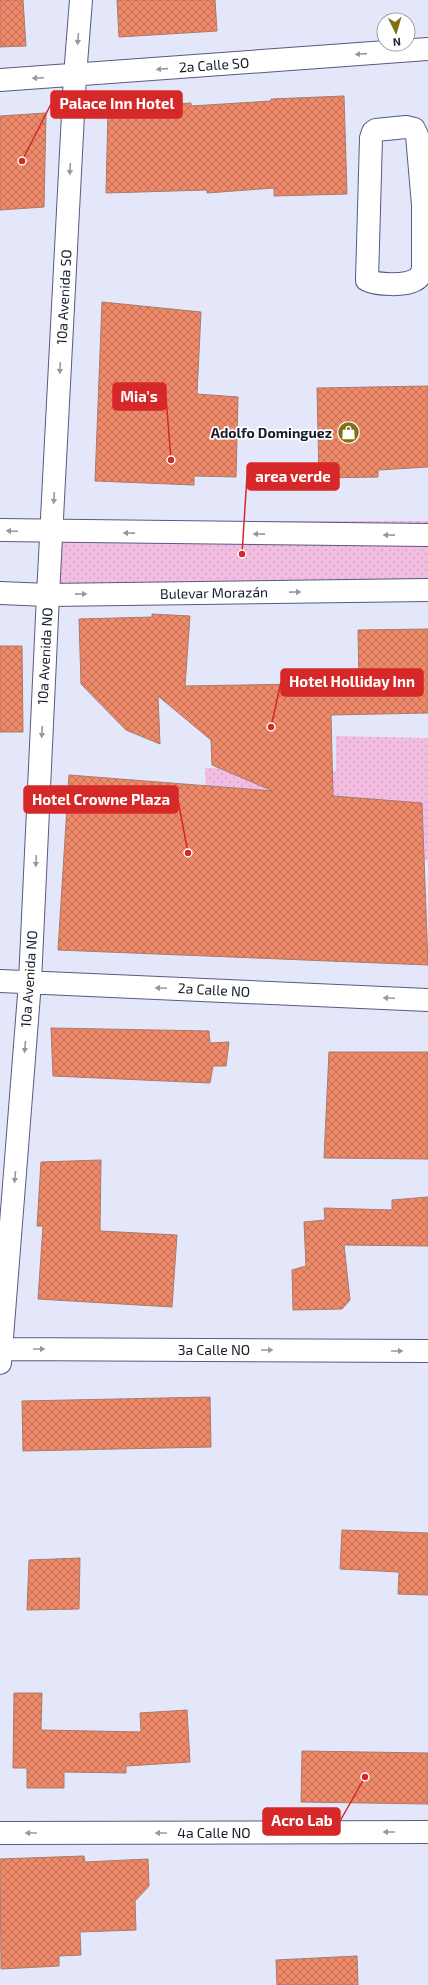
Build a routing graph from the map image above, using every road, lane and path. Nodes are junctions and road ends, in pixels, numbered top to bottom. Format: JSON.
{"nodes":[{"id":1,"x":81,"y":0,"type":"edge"},
{"id":2,"x":428,"y":50,"type":"edge"},
{"id":3,"x":75,"y":76,"type":"junction"},
{"id":4,"x":0,"y":80,"type":"edge"},
{"id":5,"x":425,"y":205,"type":"edge"},
{"id":6,"x":0,"y":530,"type":"edge"},
{"id":7,"x":52,"y":532,"type":"junction"},
{"id":8,"x":428,"y":535,"type":"edge"},
{"id":9,"x":428,"y":590,"type":"edge"},
{"id":10,"x":0,"y":593,"type":"edge"},
{"id":11,"x":48,"y":595,"type":"junction"},
{"id":12,"x":0,"y":981,"type":"edge"},
{"id":13,"x":30,"y":982,"type":"junction"},
{"id":14,"x":428,"y":1000,"type":"edge"},
{"id":15,"x":428,"y":1351,"type":"edge"},
{"id":16,"x":0,"y":1353,"type":"edge"},
{"id":17,"x":428,"y":1832,"type":"edge"},
{"id":18,"x":0,"y":1833,"type":"edge"}],
"edges":[{"from":1,"to":3,"type":"street","name":"10a Avenida SO","one_way":true},
{"from":2,"to":3,"type":"street","name":"2a Calle SO","one_way":true},
{"from":3,"to":4,"type":"street","name":"2a Calle SO","one_way":true},
{"from":3,"to":7,"type":"street","name":"10a Avenida SO","one_way":true},
{"from":5,"to":5,"type":"street"},
{"from":7,"to":6,"type":"street","one_way":true},
{"from":8,"to":7,"type":"street","one_way":true},
{"from":7,"to":11,"type":"street","name":"10a Avenida SO"},
{"from":11,"to":9,"type":"street","name":"Bulevar Morazán","one_way":true},
{"from":10,"to":11,"type":"street","name":"Bulevar Morazán"},
{"from":11,"to":13,"type":"street","name":"10a Avenida NO","one_way":true},
{"from":12,"to":13,"type":"street","name":"2a Calle NO"},
{"from":14,"to":13,"type":"street","name":"2a Calle NO","one_way":true},
{"from":13,"to":16,"type":"street","name":"10a Avenida NO","one_way":true},
{"from":16,"to":15,"type":"street","name":"3a Calle NO","one_way":true},
{"from":17,"to":18,"type":"street","name":"4a Calle NO","one_way":true}]}
